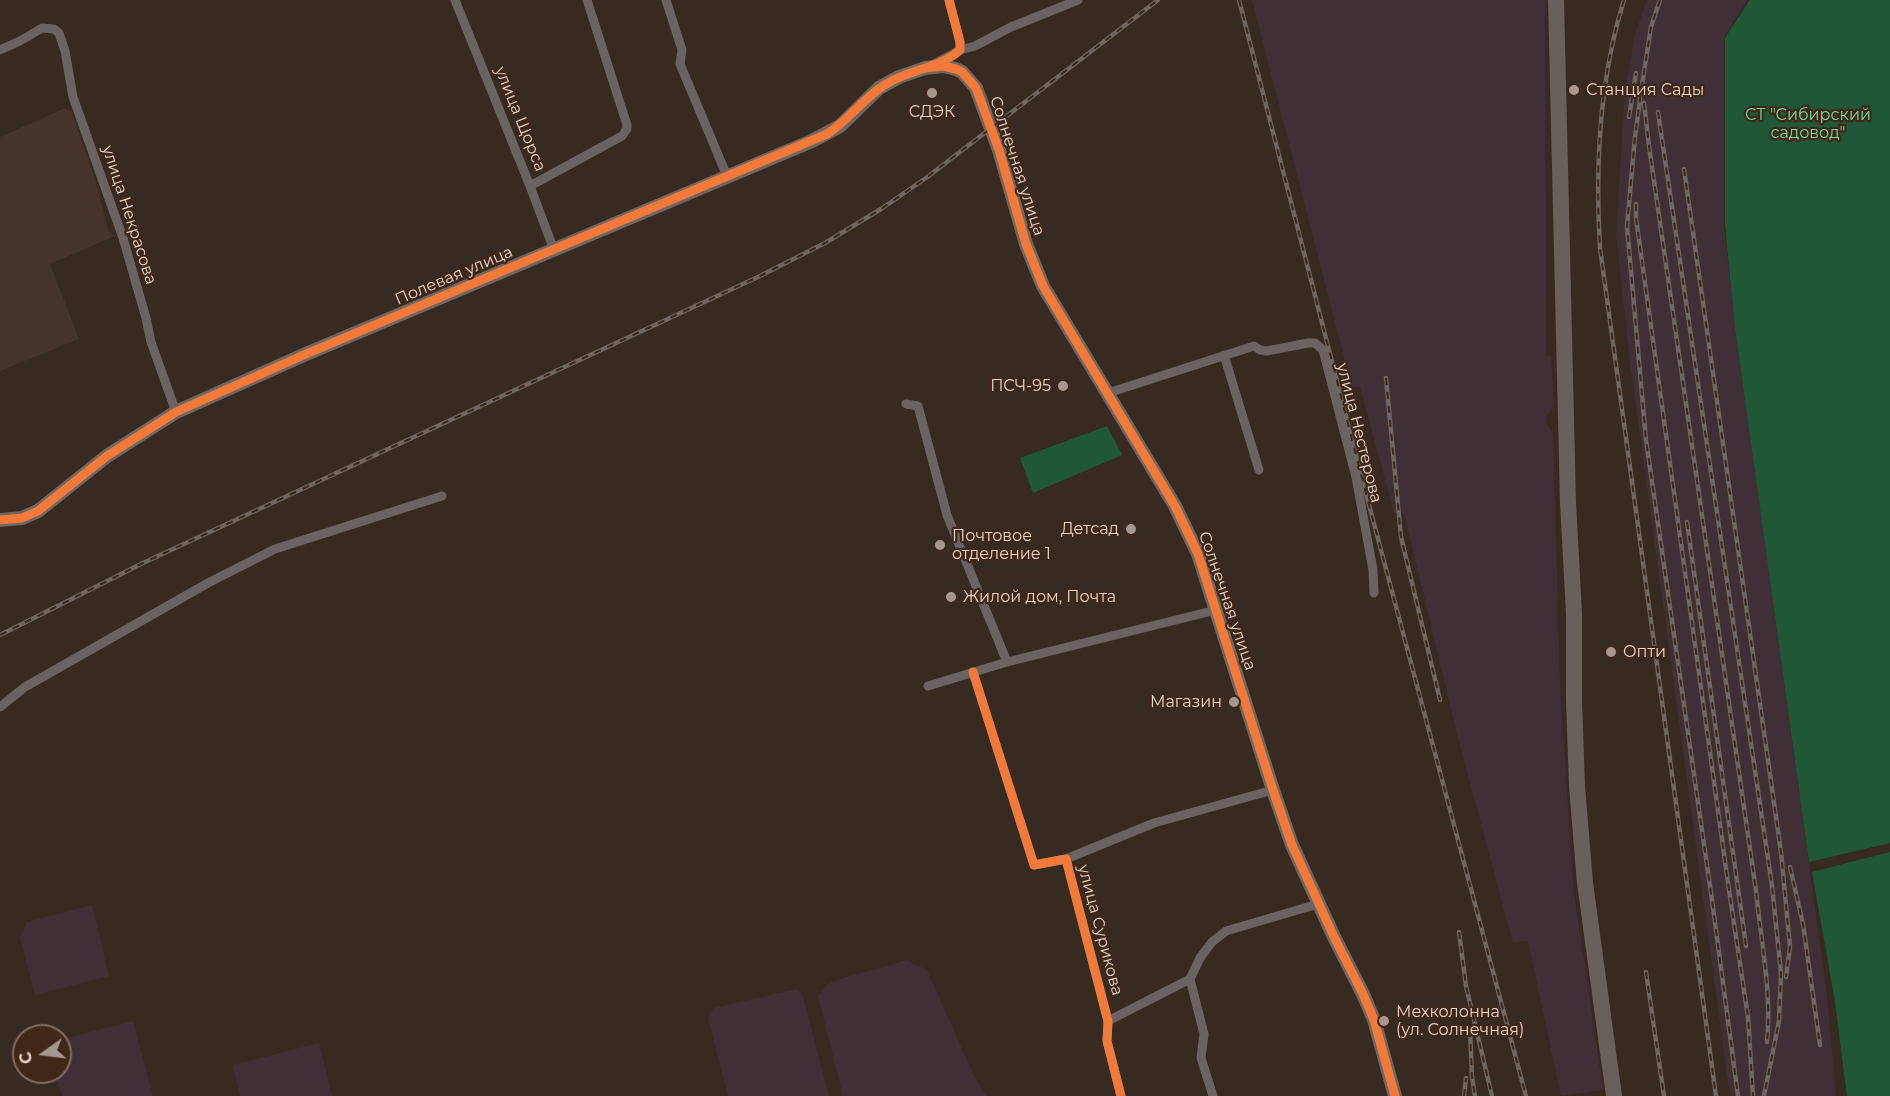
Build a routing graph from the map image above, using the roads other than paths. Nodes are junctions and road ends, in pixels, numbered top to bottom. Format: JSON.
{"nodes":[{"id":1,"x":455,"y":0,"type":"edge"},
{"id":2,"x":587,"y":0,"type":"edge"},
{"id":3,"x":666,"y":0,"type":"edge"},
{"id":4,"x":949,"y":0,"type":"edge"},
{"id":5,"x":1078,"y":0,"type":"edge"},
{"id":6,"x":1556,"y":0,"type":"edge"},
{"id":7,"x":0,"y":50,"type":"edge"},
{"id":8,"x":960,"y":50,"type":"junction"},
{"id":9,"x":925,"y":68,"type":"junction"},
{"id":10,"x":727,"y":176,"type":"junction"},
{"id":11,"x":530,"y":186,"type":"junction"},
{"id":12,"x":554,"y":250,"type":"junction"},
{"id":13,"x":1224,"y":355,"type":"junction"},
{"id":14,"x":1108,"y":393,"type":"junction"},
{"id":15,"x":906,"y":404,"type":"dead end"},
{"id":16,"x":176,"y":412,"type":"junction"},
{"id":17,"x":1259,"y":471,"type":"dead end"},
{"id":18,"x":442,"y":496,"type":"dead end"},
{"id":19,"x":0,"y":520,"type":"edge"},
{"id":20,"x":1374,"y":593,"type":"dead end"},
{"id":21,"x":1216,"y":610,"type":"junction"},
{"id":22,"x":1007,"y":662,"type":"junction"},
{"id":23,"x":973,"y":672,"type":"junction"},
{"id":24,"x":928,"y":686,"type":"dead end"},
{"id":25,"x":0,"y":707,"type":"edge"},
{"id":26,"x":1273,"y":790,"type":"junction"},
{"id":27,"x":1066,"y":859,"type":"junction"},
{"id":28,"x":1318,"y":904,"type":"junction"},
{"id":29,"x":1190,"y":979,"type":"junction"},
{"id":30,"x":1108,"y":1021,"type":"junction"},
{"id":31,"x":1120,"y":1096,"type":"edge"},
{"id":32,"x":1213,"y":1096,"type":"edge"},
{"id":33,"x":1395,"y":1096,"type":"edge"},
{"id":34,"x":1614,"y":1096,"type":"edge"}],
"edges":[{"from":1,"to":11,"type":"street","name":"улица Щорса"},
{"from":2,"to":11,"type":"street"},
{"from":3,"to":10,"type":"street"},
{"from":4,"to":8,"type":"street"},
{"from":5,"to":8,"type":"street"},
{"from":6,"to":34,"type":"highway"},
{"from":7,"to":16,"type":"street","name":"улица Некрасова"},
{"from":8,"to":9,"type":"street"},
{"from":9,"to":10,"type":"street","name":"Полевая улица"},
{"from":9,"to":14,"type":"street","name":"Солнечная улица"},
{"from":10,"to":12,"type":"street","name":"Полевая улица"},
{"from":11,"to":12,"type":"street","name":"улица Щорса"},
{"from":12,"to":16,"type":"street","name":"Полевая улица"},
{"from":13,"to":14,"type":"street","name":"улица Нестерова"},
{"from":13,"to":17,"type":"street"},
{"from":13,"to":20,"type":"street","name":"улица Нестерова"},
{"from":14,"to":21,"type":"street","name":"Солнечная улица"},
{"from":15,"to":22,"type":"street"},
{"from":16,"to":19,"type":"street","name":"Полевая улица"},
{"from":18,"to":25,"type":"street"},
{"from":21,"to":22,"type":"street"},
{"from":21,"to":26,"type":"street","name":"Солнечная улица"},
{"from":22,"to":23,"type":"street"},
{"from":23,"to":24,"type":"street"},
{"from":23,"to":27,"type":"street","name":"улица Сурикова"},
{"from":26,"to":27,"type":"street"},
{"from":26,"to":28,"type":"street","name":"Солнечная улица"},
{"from":27,"to":30,"type":"street","name":"улица Сурикова"},
{"from":28,"to":29,"type":"street"},
{"from":28,"to":33,"type":"street","name":"Солнечная улица"},
{"from":29,"to":30,"type":"street"},
{"from":29,"to":32,"type":"street"},
{"from":30,"to":31,"type":"street","name":"улица Сурикова"}]}
